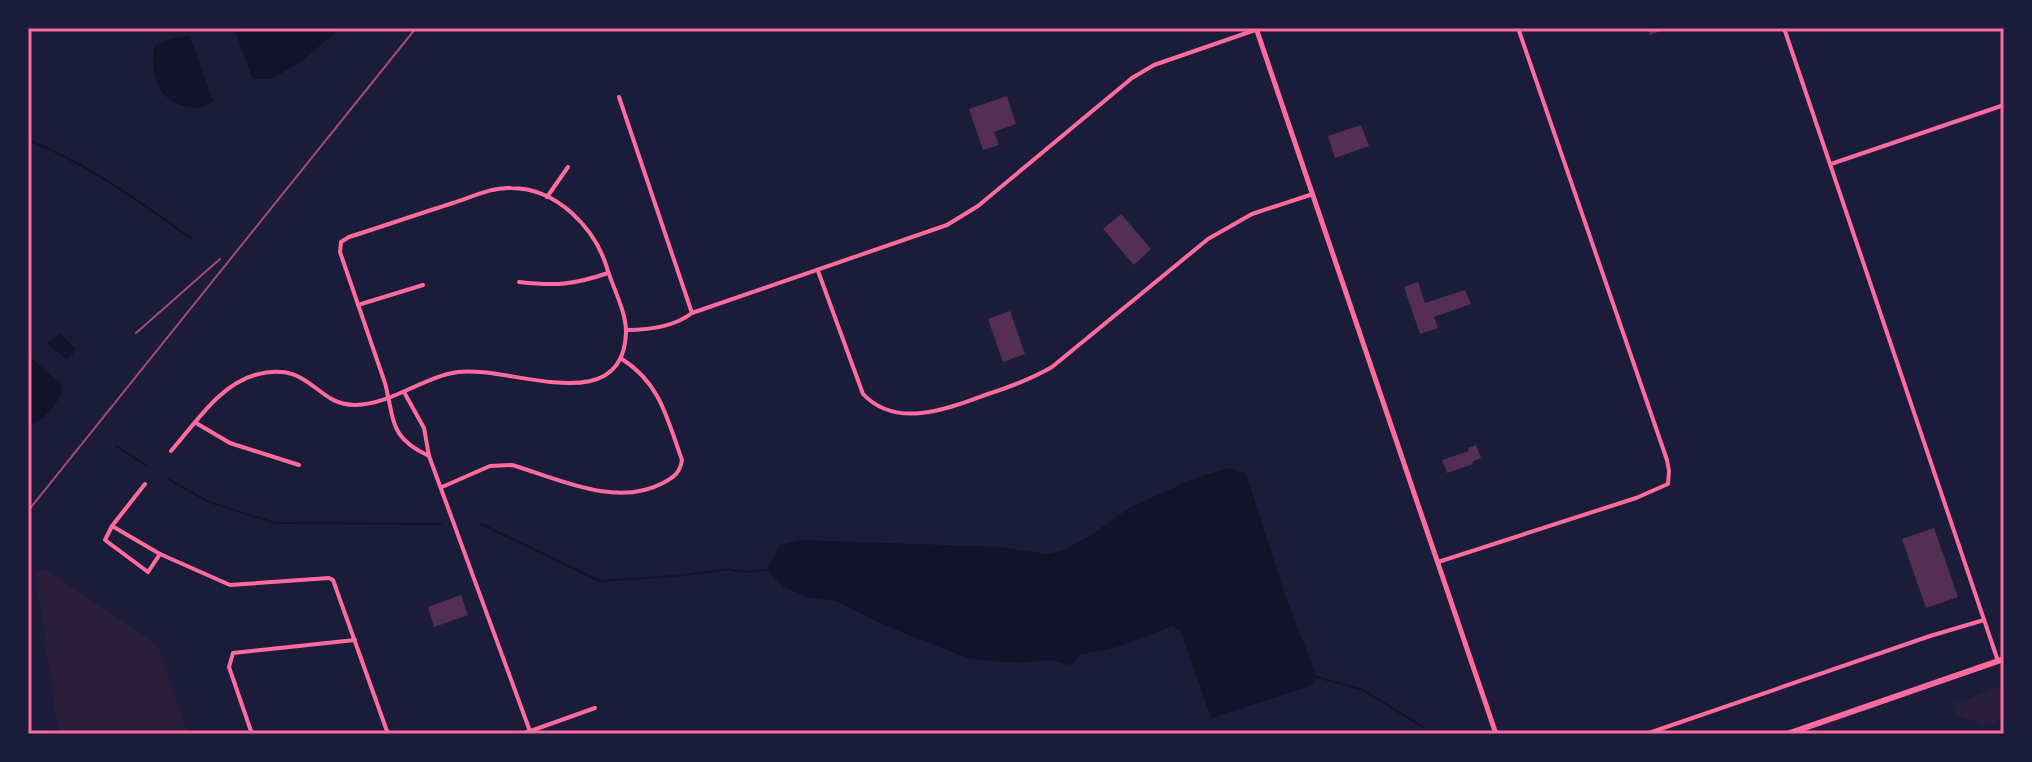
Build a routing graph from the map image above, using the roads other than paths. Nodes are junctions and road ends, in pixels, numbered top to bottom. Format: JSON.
{"nodes":[{"id":1,"x":1257,"y":28,"type":"edge"},
{"id":2,"x":1518,"y":28,"type":"edge"},
{"id":3,"x":1784,"y":28,"type":"edge"},
{"id":4,"x":619,"y":97,"type":"dead end"},
{"id":5,"x":2004,"y":105,"type":"edge"},
{"id":6,"x":1831,"y":164,"type":"junction"},
{"id":7,"x":568,"y":167,"type":"dead end"},
{"id":8,"x":1313,"y":194,"type":"junction"},
{"id":9,"x":547,"y":197,"type":"junction"},
{"id":10,"x":818,"y":271,"type":"junction"},
{"id":11,"x":608,"y":273,"type":"junction"},
{"id":12,"x":519,"y":282,"type":"dead end"},
{"id":13,"x":423,"y":285,"type":"dead end"},
{"id":14,"x":358,"y":305,"type":"junction"},
{"id":15,"x":692,"y":313,"type":"junction"},
{"id":16,"x":626,"y":330,"type":"junction"},
{"id":17,"x":622,"y":359,"type":"junction"},
{"id":18,"x":404,"y":392,"type":"junction"},
{"id":19,"x":389,"y":398,"type":"junction"},
{"id":20,"x":196,"y":423,"type":"junction"},
{"id":21,"x":171,"y":451,"type":"dead end"},
{"id":22,"x":429,"y":456,"type":"junction"},
{"id":23,"x":299,"y":465,"type":"dead end"},
{"id":24,"x":145,"y":484,"type":"dead end"},
{"id":25,"x":442,"y":487,"type":"junction"},
{"id":26,"x":112,"y":526,"type":"junction"},
{"id":27,"x":160,"y":554,"type":"junction"},
{"id":28,"x":1438,"y":562,"type":"junction"},
{"id":29,"x":1984,"y":620,"type":"junction"},
{"id":30,"x":355,"y":640,"type":"junction"},
{"id":31,"x":2001,"y":660,"type":"edge"},
{"id":32,"x":595,"y":708,"type":"dead end"},
{"id":33,"x":531,"y":733,"type":"edge"},
{"id":34,"x":252,"y":734,"type":"edge"},
{"id":35,"x":388,"y":734,"type":"edge"},
{"id":36,"x":522,"y":734,"type":"edge"},
{"id":37,"x":1496,"y":734,"type":"edge"},
{"id":38,"x":1646,"y":734,"type":"edge"},
{"id":39,"x":1787,"y":734,"type":"edge"}],
"edges":[{"from":1,"to":8,"type":"main road"},
{"from":1,"to":10,"type":"street"},
{"from":2,"to":28,"type":"street"},
{"from":3,"to":6,"type":"street"},
{"from":4,"to":15,"type":"street"},
{"from":5,"to":6,"type":"street"},
{"from":6,"to":29,"type":"street"},
{"from":7,"to":9,"type":"street"},
{"from":8,"to":10,"type":"street"},
{"from":8,"to":28,"type":"main road"},
{"from":9,"to":11,"type":"street"},
{"from":9,"to":14,"type":"street"},
{"from":10,"to":15,"type":"street"},
{"from":11,"to":12,"type":"street"},
{"from":11,"to":16,"type":"street"},
{"from":13,"to":14,"type":"street"},
{"from":14,"to":19,"type":"street"},
{"from":15,"to":16,"type":"street"},
{"from":16,"to":17,"type":"street"},
{"from":17,"to":18,"type":"street"},
{"from":17,"to":25,"type":"street"},
{"from":18,"to":19,"type":"street"},
{"from":18,"to":22,"type":"street"},
{"from":19,"to":20,"type":"street"},
{"from":19,"to":22,"type":"street"},
{"from":20,"to":21,"type":"street"},
{"from":20,"to":23,"type":"street"},
{"from":22,"to":25,"type":"street"},
{"from":24,"to":26,"type":"street"},
{"from":25,"to":33,"type":"street"},
{"from":26,"to":27,"type":"street"},
{"from":26,"to":27,"type":"street"},
{"from":27,"to":30,"type":"street"},
{"from":28,"to":37,"type":"main road"},
{"from":29,"to":31,"type":"street"},
{"from":29,"to":38,"type":"street"},
{"from":30,"to":34,"type":"street"},
{"from":30,"to":35,"type":"street"},
{"from":31,"to":39,"type":"main road"},
{"from":32,"to":33,"type":"street"},
{"from":33,"to":36,"type":"street"}]}
